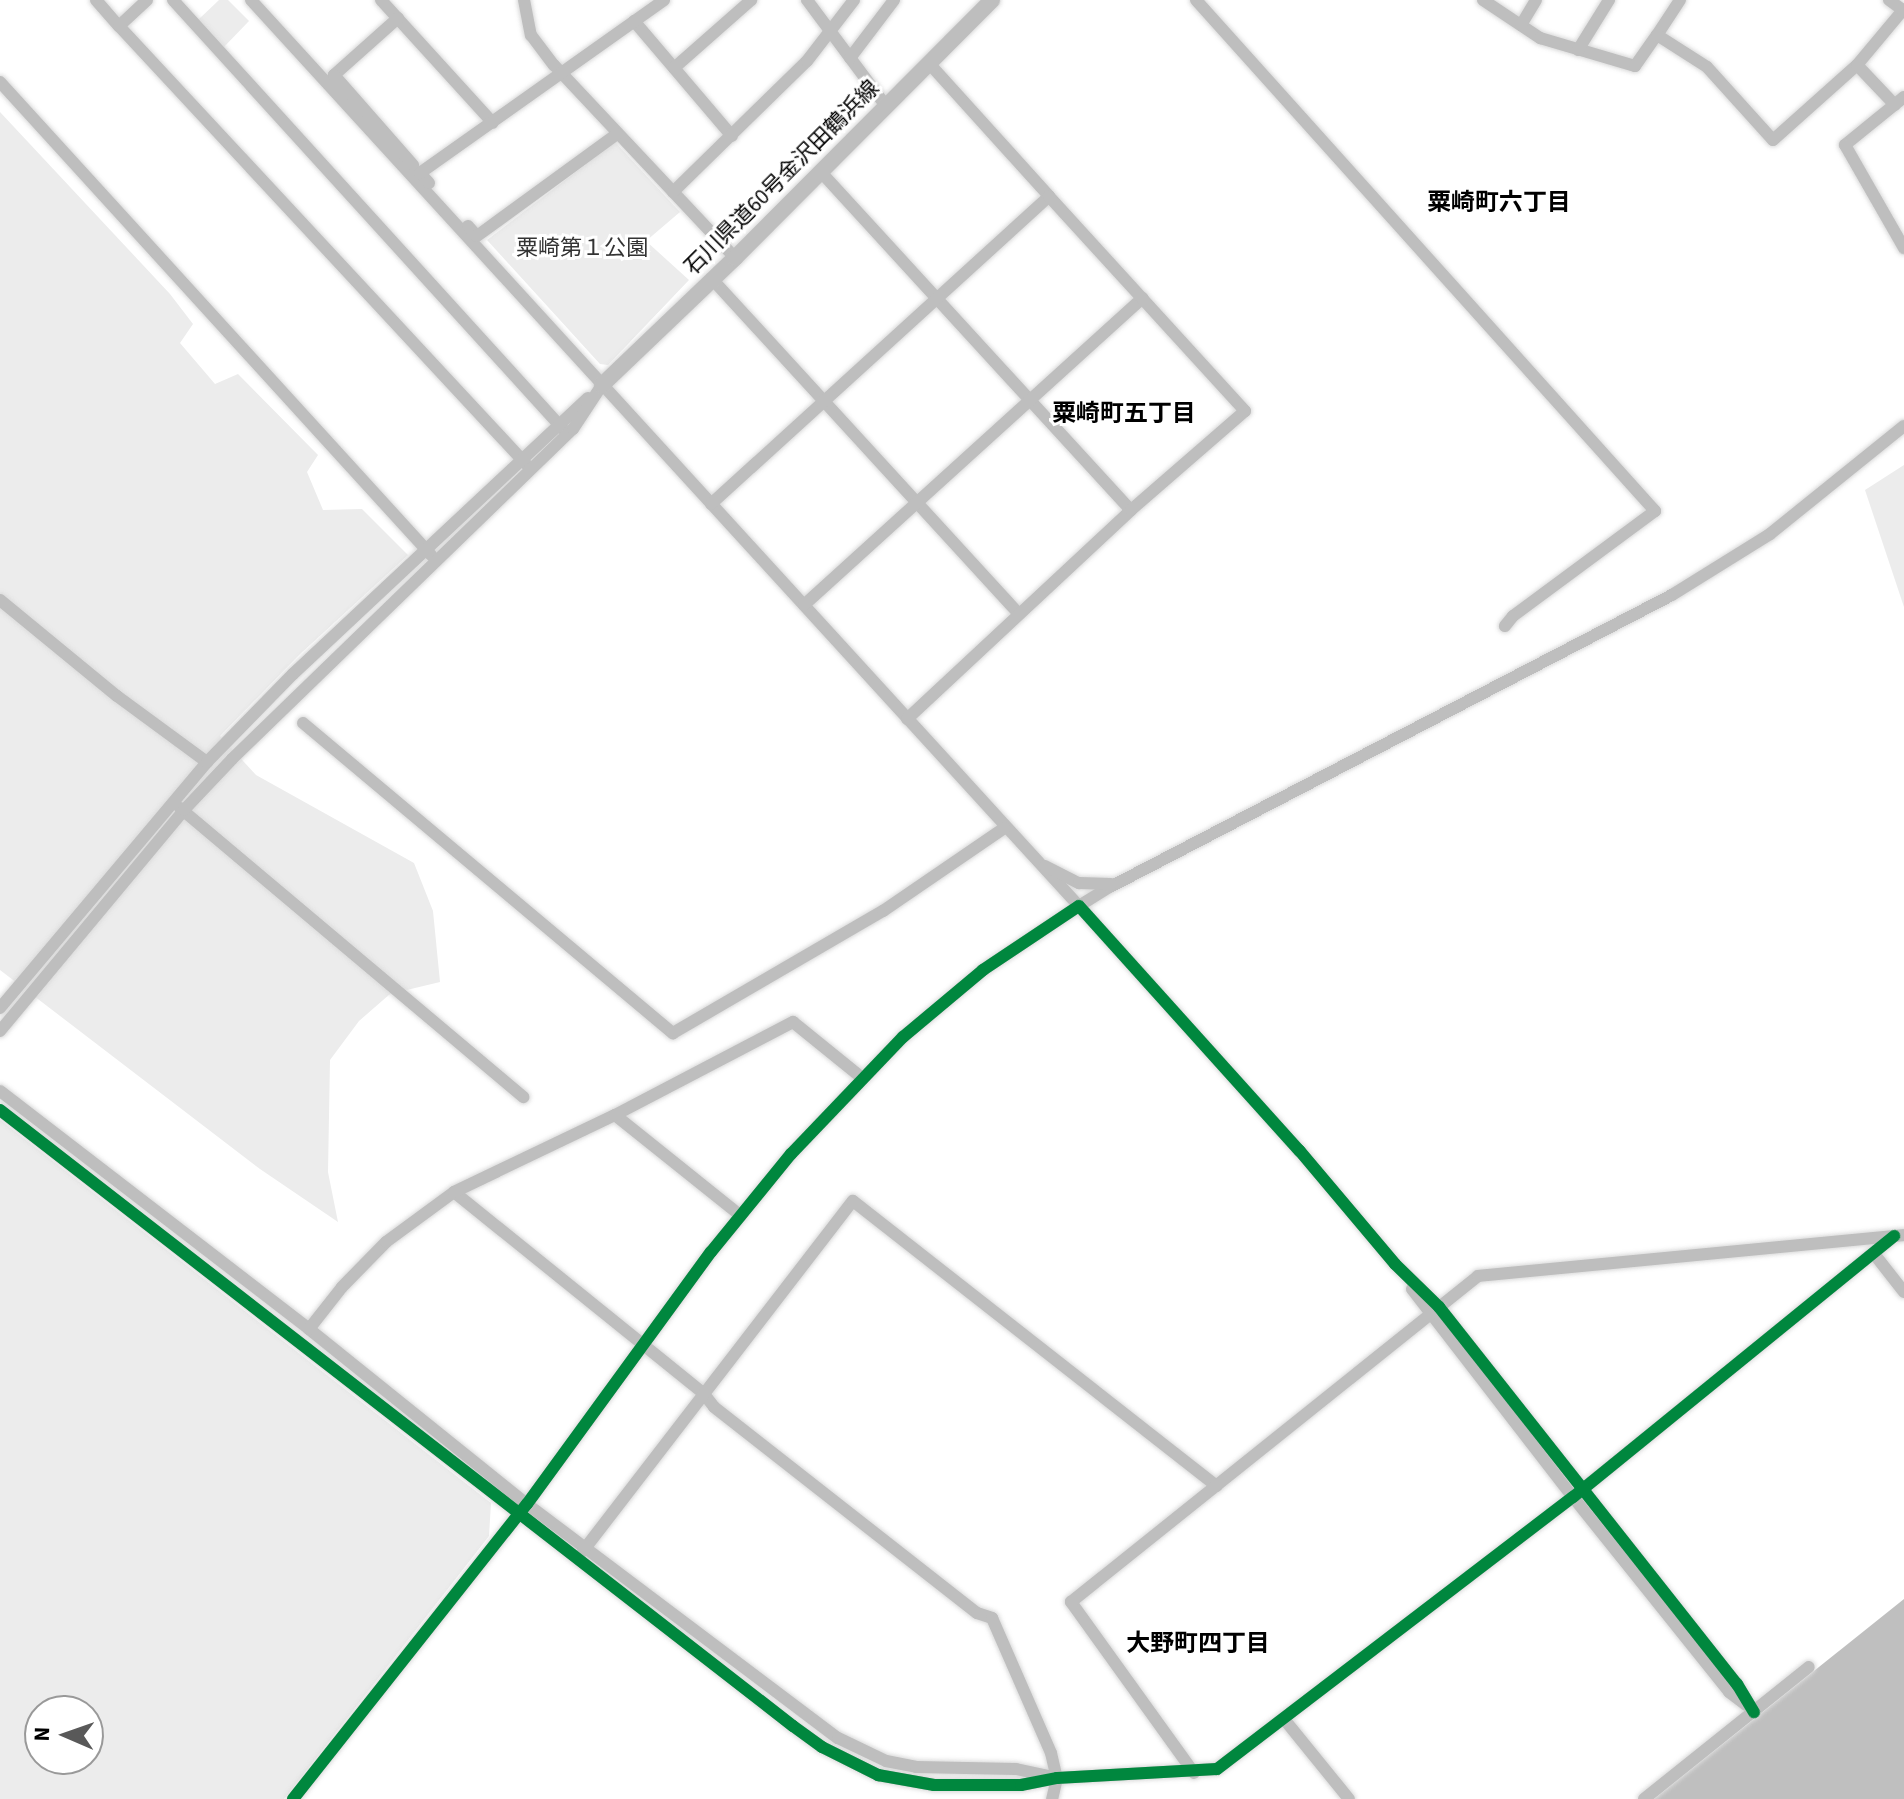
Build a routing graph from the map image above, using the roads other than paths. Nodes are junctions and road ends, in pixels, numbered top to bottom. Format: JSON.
{"nodes":[{"id":1,"x":96,"y":0,"type":"edge"},
{"id":2,"x":147,"y":0,"type":"edge"},
{"id":3,"x":173,"y":0,"type":"edge"},
{"id":4,"x":251,"y":0,"type":"edge"},
{"id":5,"x":381,"y":0,"type":"edge"},
{"id":6,"x":524,"y":0,"type":"edge"},
{"id":7,"x":664,"y":0,"type":"edge"},
{"id":8,"x":751,"y":0,"type":"edge"},
{"id":9,"x":807,"y":0,"type":"edge"},
{"id":10,"x":854,"y":0,"type":"edge"},
{"id":11,"x":894,"y":0,"type":"edge"},
{"id":12,"x":1196,"y":0,"type":"edge"},
{"id":13,"x":1483,"y":0,"type":"edge"},
{"id":14,"x":1536,"y":0,"type":"edge"},
{"id":15,"x":1609,"y":0,"type":"edge"},
{"id":16,"x":1680,"y":0,"type":"edge"},
{"id":17,"x":1889,"y":0,"type":"edge"},
{"id":18,"x":989,"y":1,"type":"edge"},
{"id":19,"x":1904,"y":10,"type":"edge"},
{"id":20,"x":398,"y":18,"type":"junction"},
{"id":21,"x":634,"y":21,"type":"junction"},
{"id":22,"x":1521,"y":25,"type":"junction"},
{"id":23,"x":119,"y":26,"type":"junction"},
{"id":24,"x":828,"y":33,"type":"junction"},
{"id":25,"x":1657,"y":35,"type":"junction"},
{"id":26,"x":1578,"y":50,"type":"junction"},
{"id":27,"x":850,"y":58,"type":"junction"},
{"id":28,"x":929,"y":63,"type":"junction"},
{"id":29,"x":1857,"y":65,"type":"junction"},
{"id":30,"x":674,"y":68,"type":"junction"},
{"id":31,"x":564,"y":73,"type":"junction"},
{"id":32,"x":0,"y":82,"type":"edge"},
{"id":33,"x":1901,"y":101,"type":"edge"},
{"id":34,"x":886,"y":106,"type":"junction"},
{"id":35,"x":493,"y":123,"type":"junction"},
{"id":36,"x":617,"y":134,"type":"junction"},
{"id":37,"x":732,"y":136,"type":"junction"},
{"id":38,"x":820,"y":171,"type":"junction"},
{"id":39,"x":420,"y":173,"type":"junction"},
{"id":40,"x":673,"y":192,"type":"junction"},
{"id":41,"x":1049,"y":196,"type":"junction"},
{"id":42,"x":1904,"y":248,"type":"edge"},
{"id":43,"x":735,"y":258,"type":"junction"},
{"id":44,"x":712,"y":279,"type":"junction"},
{"id":45,"x":934,"y":297,"type":"junction"},
{"id":46,"x":1142,"y":298,"type":"junction"},
{"id":47,"x":602,"y":385,"type":"junction"},
{"id":48,"x":1029,"y":400,"type":"junction"},
{"id":49,"x":823,"y":401,"type":"junction"},
{"id":50,"x":1904,"y":426,"type":"edge"},
{"id":51,"x":563,"y":430,"type":"junction"},
{"id":52,"x":520,"y":458,"type":"junction"},
{"id":53,"x":531,"y":469,"type":"junction"},
{"id":54,"x":918,"y":502,"type":"junction"},
{"id":55,"x":711,"y":504,"type":"junction"},
{"id":56,"x":1131,"y":510,"type":"junction"},
{"id":57,"x":425,"y":550,"type":"junction"},
{"id":58,"x":436,"y":560,"type":"junction"},
{"id":59,"x":0,"y":600,"type":"edge"},
{"id":60,"x":804,"y":605,"type":"junction"},
{"id":61,"x":1019,"y":614,"type":"junction"},
{"id":62,"x":1505,"y":626,"type":"dead end"},
{"id":63,"x":907,"y":719,"type":"junction"},
{"id":64,"x":303,"y":723,"type":"dead end"},
{"id":65,"x":207,"y":762,"type":"junction"},
{"id":66,"x":178,"y":806,"type":"junction"},
{"id":67,"x":1004,"y":828,"type":"junction"},
{"id":68,"x":1039,"y":863,"type":"junction"},
{"id":69,"x":1115,"y":884,"type":"junction"},
{"id":70,"x":1079,"y":906,"type":"junction"},
{"id":71,"x":0,"y":1008,"type":"edge"},
{"id":72,"x":0,"y":1031,"type":"edge"},
{"id":73,"x":861,"y":1077,"type":"junction"},
{"id":74,"x":0,"y":1091,"type":"edge"},
{"id":75,"x":523,"y":1097,"type":"dead end"},
{"id":76,"x":0,"y":1110,"type":"edge"},
{"id":77,"x":615,"y":1115,"type":"junction"},
{"id":78,"x":454,"y":1192,"type":"junction"},
{"id":79,"x":741,"y":1216,"type":"junction"},
{"id":80,"x":1899,"y":1236,"type":"edge"},
{"id":81,"x":1875,"y":1255,"type":"junction"},
{"id":82,"x":1904,"y":1292,"type":"edge"},
{"id":83,"x":1434,"y":1310,"type":"junction"},
{"id":84,"x":309,"y":1329,"type":"junction"},
{"id":85,"x":642,"y":1346,"type":"junction"},
{"id":86,"x":704,"y":1394,"type":"junction"},
{"id":87,"x":1217,"y":1486,"type":"junction"},
{"id":88,"x":1578,"y":1493,"type":"junction"},
{"id":89,"x":522,"y":1509,"type":"junction"},
{"id":90,"x":582,"y":1552,"type":"junction"},
{"id":91,"x":1809,"y":1667,"type":"dead end"},
{"id":92,"x":1754,"y":1712,"type":"junction"},
{"id":93,"x":1284,"y":1719,"type":"junction"},
{"id":94,"x":1194,"y":1773,"type":"junction"},
{"id":95,"x":1057,"y":1778,"type":"junction"},
{"id":96,"x":293,"y":1799,"type":"edge"},
{"id":97,"x":1052,"y":1799,"type":"edge"},
{"id":98,"x":1349,"y":1799,"type":"edge"},
{"id":99,"x":1644,"y":1799,"type":"edge"}],
"edges":[{"from":1,"to":23,"type":"street"},
{"from":2,"to":23,"type":"street"},
{"from":3,"to":51,"type":"street"},
{"from":4,"to":47,"type":"street"},
{"from":5,"to":20,"type":"street"},
{"from":6,"to":31,"type":"street"},
{"from":7,"to":21,"type":"street"},
{"from":8,"to":30,"type":"street"},
{"from":9,"to":24,"type":"street"},
{"from":10,"to":24,"type":"street"},
{"from":11,"to":27,"type":"street"},
{"from":12,"to":62,"type":"street"},
{"from":13,"to":22,"type":"street"},
{"from":14,"to":22,"type":"street"},
{"from":15,"to":26,"type":"street"},
{"from":16,"to":25,"type":"street"},
{"from":17,"to":19,"type":"street"},
{"from":18,"to":28,"type":"main road","name":"石川県道60号金沢田鶴浜線"},
{"from":19,"to":29,"type":"street"},
{"from":20,"to":35,"type":"street"},
{"from":20,"to":39,"type":"street"},
{"from":21,"to":30,"type":"street"},
{"from":21,"to":31,"type":"street"},
{"from":22,"to":26,"type":"street"},
{"from":23,"to":52,"type":"street"},
{"from":24,"to":27,"type":"street"},
{"from":24,"to":37,"type":"street"},
{"from":25,"to":26,"type":"street"},
{"from":25,"to":29,"type":"street"},
{"from":27,"to":34,"type":"street"},
{"from":28,"to":34,"type":"main road","name":"石川県道60号金沢田鶴浜線"},
{"from":28,"to":41,"type":"street"},
{"from":29,"to":33,"type":"street"},
{"from":30,"to":37,"type":"street"},
{"from":31,"to":35,"type":"street"},
{"from":31,"to":36,"type":"street"},
{"from":32,"to":57,"type":"street"},
{"from":33,"to":42,"type":"street"},
{"from":34,"to":38,"type":"main road","name":"石川県道60号金沢田鶴浜線"},
{"from":35,"to":39,"type":"street"},
{"from":36,"to":39,"type":"street"},
{"from":36,"to":40,"type":"street"},
{"from":37,"to":40,"type":"street"},
{"from":38,"to":43,"type":"main road","name":"石川県道60号金沢田鶴浜線"},
{"from":38,"to":45,"type":"street"},
{"from":40,"to":43,"type":"street"},
{"from":41,"to":45,"type":"street"},
{"from":41,"to":46,"type":"street"},
{"from":43,"to":44,"type":"main road","name":"石川県道60号金沢田鶴浜線"},
{"from":44,"to":47,"type":"main road","name":"石川県道60号金沢田鶴浜線"},
{"from":44,"to":49,"type":"street"},
{"from":45,"to":48,"type":"street"},
{"from":45,"to":49,"type":"street"},
{"from":46,"to":48,"type":"street"},
{"from":46,"to":56,"type":"street"},
{"from":47,"to":51,"type":"street"},
{"from":47,"to":55,"type":"street"},
{"from":48,"to":54,"type":"street"},
{"from":48,"to":56,"type":"street"},
{"from":49,"to":54,"type":"street"},
{"from":49,"to":55,"type":"street"},
{"from":50,"to":69,"type":"street"},
{"from":51,"to":52,"type":"street"},
{"from":51,"to":53,"type":"street"},
{"from":52,"to":53,"type":"street"},
{"from":52,"to":57,"type":"street"},
{"from":53,"to":58,"type":"street"},
{"from":54,"to":60,"type":"street"},
{"from":54,"to":61,"type":"street"},
{"from":55,"to":60,"type":"street"},
{"from":56,"to":61,"type":"street"},
{"from":57,"to":58,"type":"street"},
{"from":57,"to":65,"type":"street"},
{"from":58,"to":66,"type":"street"},
{"from":59,"to":65,"type":"street"},
{"from":60,"to":63,"type":"street"},
{"from":61,"to":63,"type":"street"},
{"from":63,"to":67,"type":"street"},
{"from":64,"to":67,"type":"street"},
{"from":65,"to":66,"type":"street"},
{"from":66,"to":71,"type":"street"},
{"from":66,"to":72,"type":"street"},
{"from":66,"to":75,"type":"street"},
{"from":67,"to":68,"type":"street"},
{"from":68,"to":69,"type":"street"},
{"from":68,"to":70,"type":"street"},
{"from":69,"to":70,"type":"street"},
{"from":70,"to":73,"type":"street"},
{"from":70,"to":83,"type":"street"},
{"from":73,"to":77,"type":"street"},
{"from":73,"to":79,"type":"street"},
{"from":74,"to":84,"type":"street"},
{"from":76,"to":89,"type":"street"},
{"from":77,"to":78,"type":"street"},
{"from":77,"to":79,"type":"street"},
{"from":78,"to":84,"type":"street"},
{"from":78,"to":85,"type":"street"},
{"from":79,"to":85,"type":"street"},
{"from":80,"to":81,"type":"street"},
{"from":80,"to":83,"type":"street"},
{"from":81,"to":82,"type":"street"},
{"from":81,"to":88,"type":"street"},
{"from":83,"to":87,"type":"street"},
{"from":83,"to":88,"type":"street"},
{"from":84,"to":89,"type":"street"},
{"from":85,"to":86,"type":"street"},
{"from":85,"to":89,"type":"street"},
{"from":86,"to":87,"type":"street"},
{"from":86,"to":90,"type":"street"},
{"from":86,"to":95,"type":"street"},
{"from":87,"to":94,"type":"street"},
{"from":88,"to":92,"type":"street"},
{"from":88,"to":93,"type":"street"},
{"from":89,"to":90,"type":"street"},
{"from":89,"to":96,"type":"street"},
{"from":90,"to":95,"type":"street"},
{"from":91,"to":92,"type":"street"},
{"from":92,"to":99,"type":"street"},
{"from":93,"to":94,"type":"street"},
{"from":93,"to":98,"type":"street"},
{"from":94,"to":95,"type":"street"},
{"from":95,"to":97,"type":"street"}]}
